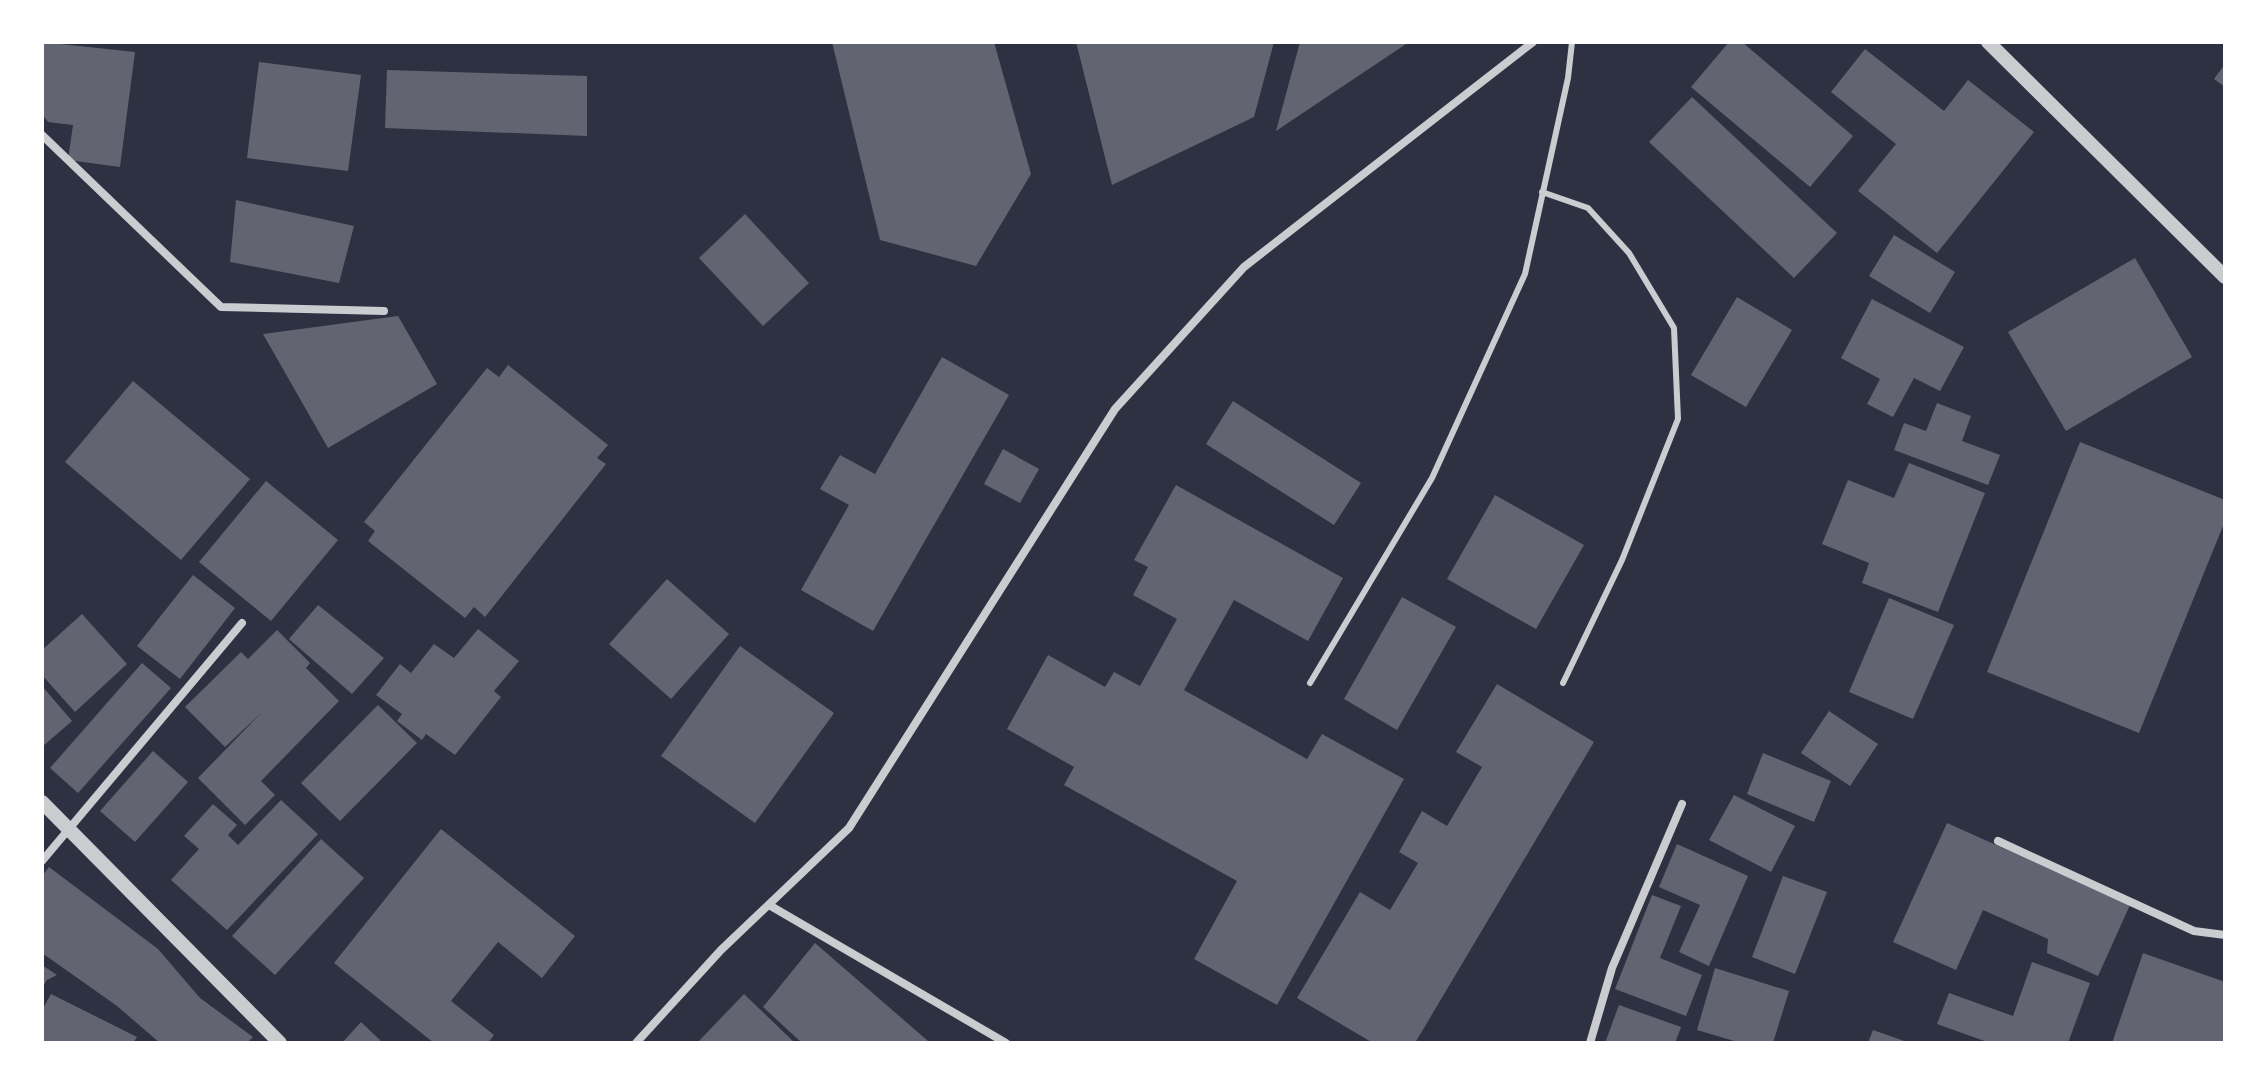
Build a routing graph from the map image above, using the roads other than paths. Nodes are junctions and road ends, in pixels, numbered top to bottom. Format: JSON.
{"nodes":[{"id":1,"x":1533,"y":42,"type":"edge"},
{"id":2,"x":1572,"y":42,"type":"edge"},
{"id":3,"x":1988,"y":42,"type":"edge"},
{"id":4,"x":42,"y":135,"type":"edge"},
{"id":5,"x":1542,"y":192,"type":"junction"},
{"id":6,"x":2225,"y":277,"type":"edge"},
{"id":7,"x":384,"y":311,"type":"dead end"},
{"id":8,"x":242,"y":623,"type":"dead end"},
{"id":9,"x":1310,"y":683,"type":"dead end"},
{"id":10,"x":1563,"y":683,"type":"dead end"},
{"id":11,"x":42,"y":802,"type":"edge"},
{"id":12,"x":1682,"y":804,"type":"dead end"},
{"id":13,"x":69,"y":830,"type":"junction"},
{"id":14,"x":1998,"y":841,"type":"dead end"},
{"id":15,"x":42,"y":861,"type":"edge"},
{"id":16,"x":769,"y":905,"type":"junction"},
{"id":17,"x":2225,"y":935,"type":"edge"},
{"id":18,"x":280,"y":1043,"type":"edge"},
{"id":19,"x":636,"y":1043,"type":"edge"},
{"id":20,"x":1006,"y":1043,"type":"edge"},
{"id":21,"x":1590,"y":1043,"type":"edge"}],
"edges":[{"from":1,"to":16,"type":"street"},
{"from":2,"to":5,"type":"lane"},
{"from":3,"to":6,"type":"street"},
{"from":4,"to":7,"type":"street"},
{"from":5,"to":9,"type":"lane"},
{"from":5,"to":10,"type":"lane"},
{"from":8,"to":13,"type":"street"},
{"from":11,"to":13,"type":"street"},
{"from":12,"to":21,"type":"street"},
{"from":13,"to":15,"type":"street"},
{"from":13,"to":18,"type":"street"},
{"from":14,"to":17,"type":"street"},
{"from":16,"to":19,"type":"street"},
{"from":16,"to":20,"type":"street"}]}
